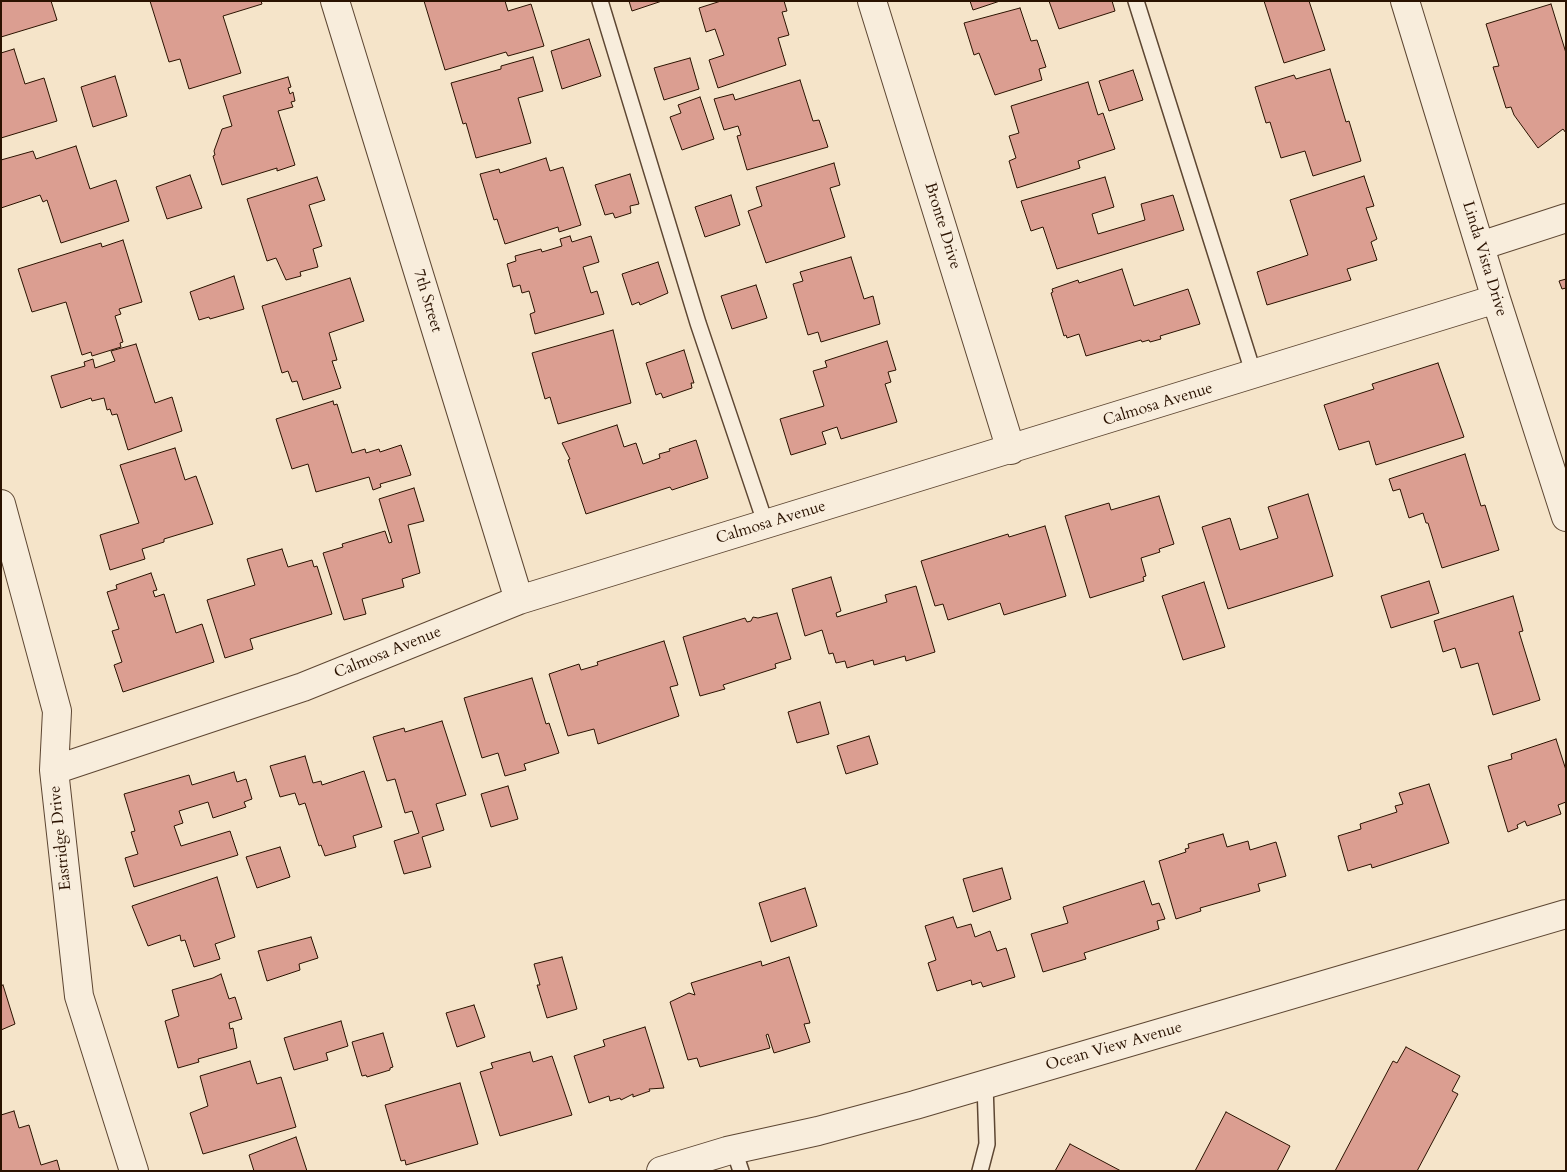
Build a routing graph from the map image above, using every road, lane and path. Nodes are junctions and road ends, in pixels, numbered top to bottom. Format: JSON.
{"nodes":[{"id":1,"x":335,"y":1,"type":"edge"},
{"id":2,"x":600,"y":1,"type":"edge"},
{"id":3,"x":872,"y":1,"type":"edge"},
{"id":4,"x":1136,"y":1,"type":"edge"},
{"id":5,"x":1405,"y":1,"type":"edge"},
{"id":6,"x":1566,"y":218,"type":"edge"},
{"id":7,"x":1480,"y":246,"type":"junction"},
{"id":8,"x":1496,"y":299,"type":"junction"},
{"id":9,"x":1254,"y":375,"type":"junction"},
{"id":10,"x":1011,"y":450,"type":"junction"},
{"id":11,"x":1,"y":504,"type":"edge"},
{"id":12,"x":1566,"y":517,"type":"edge"},
{"id":13,"x":766,"y":525,"type":"junction"},
{"id":14,"x":519,"y":600,"type":"junction"},
{"id":15,"x":54,"y":770,"type":"junction"},
{"id":16,"x":1566,"y":914,"type":"edge"},
{"id":17,"x":985,"y":1084,"type":"junction"},
{"id":18,"x":737,"y":1160,"type":"edge"},
{"id":19,"x":134,"y":1171,"type":"edge"},
{"id":20,"x":660,"y":1171,"type":"edge"},
{"id":21,"x":980,"y":1171,"type":"edge"}],
"edges":[{"from":1,"to":14,"type":"street","name":"7th Street"},
{"from":2,"to":13,"type":"lane"},
{"from":3,"to":10,"type":"street","name":"Bronte Drive"},
{"from":4,"to":9,"type":"lane"},
{"from":5,"to":7,"type":"street","name":"Linda Vista Drive"},
{"from":6,"to":7,"type":"street"},
{"from":7,"to":8,"type":"street","name":"Linda Vista Drive"},
{"from":8,"to":9,"type":"street","name":"Calmosa Avenue"},
{"from":8,"to":12,"type":"street","name":"Linda Vista Drive"},
{"from":9,"to":10,"type":"street","name":"Calmosa Avenue"},
{"from":10,"to":13,"type":"street","name":"Calmosa Avenue"},
{"from":11,"to":15,"type":"street","name":"Eastridge Drive"},
{"from":13,"to":14,"type":"street","name":"Calmosa Avenue"},
{"from":14,"to":15,"type":"street","name":"Calmosa Avenue"},
{"from":15,"to":19,"type":"street","name":"Eastridge Drive"},
{"from":16,"to":17,"type":"street","name":"Ocean View Avenue"},
{"from":17,"to":18,"type":"street","name":"Ocean View Avenue"},
{"from":17,"to":21,"type":"lane"},
{"from":18,"to":20,"type":"street","name":"Ocean View Avenue"}]}
